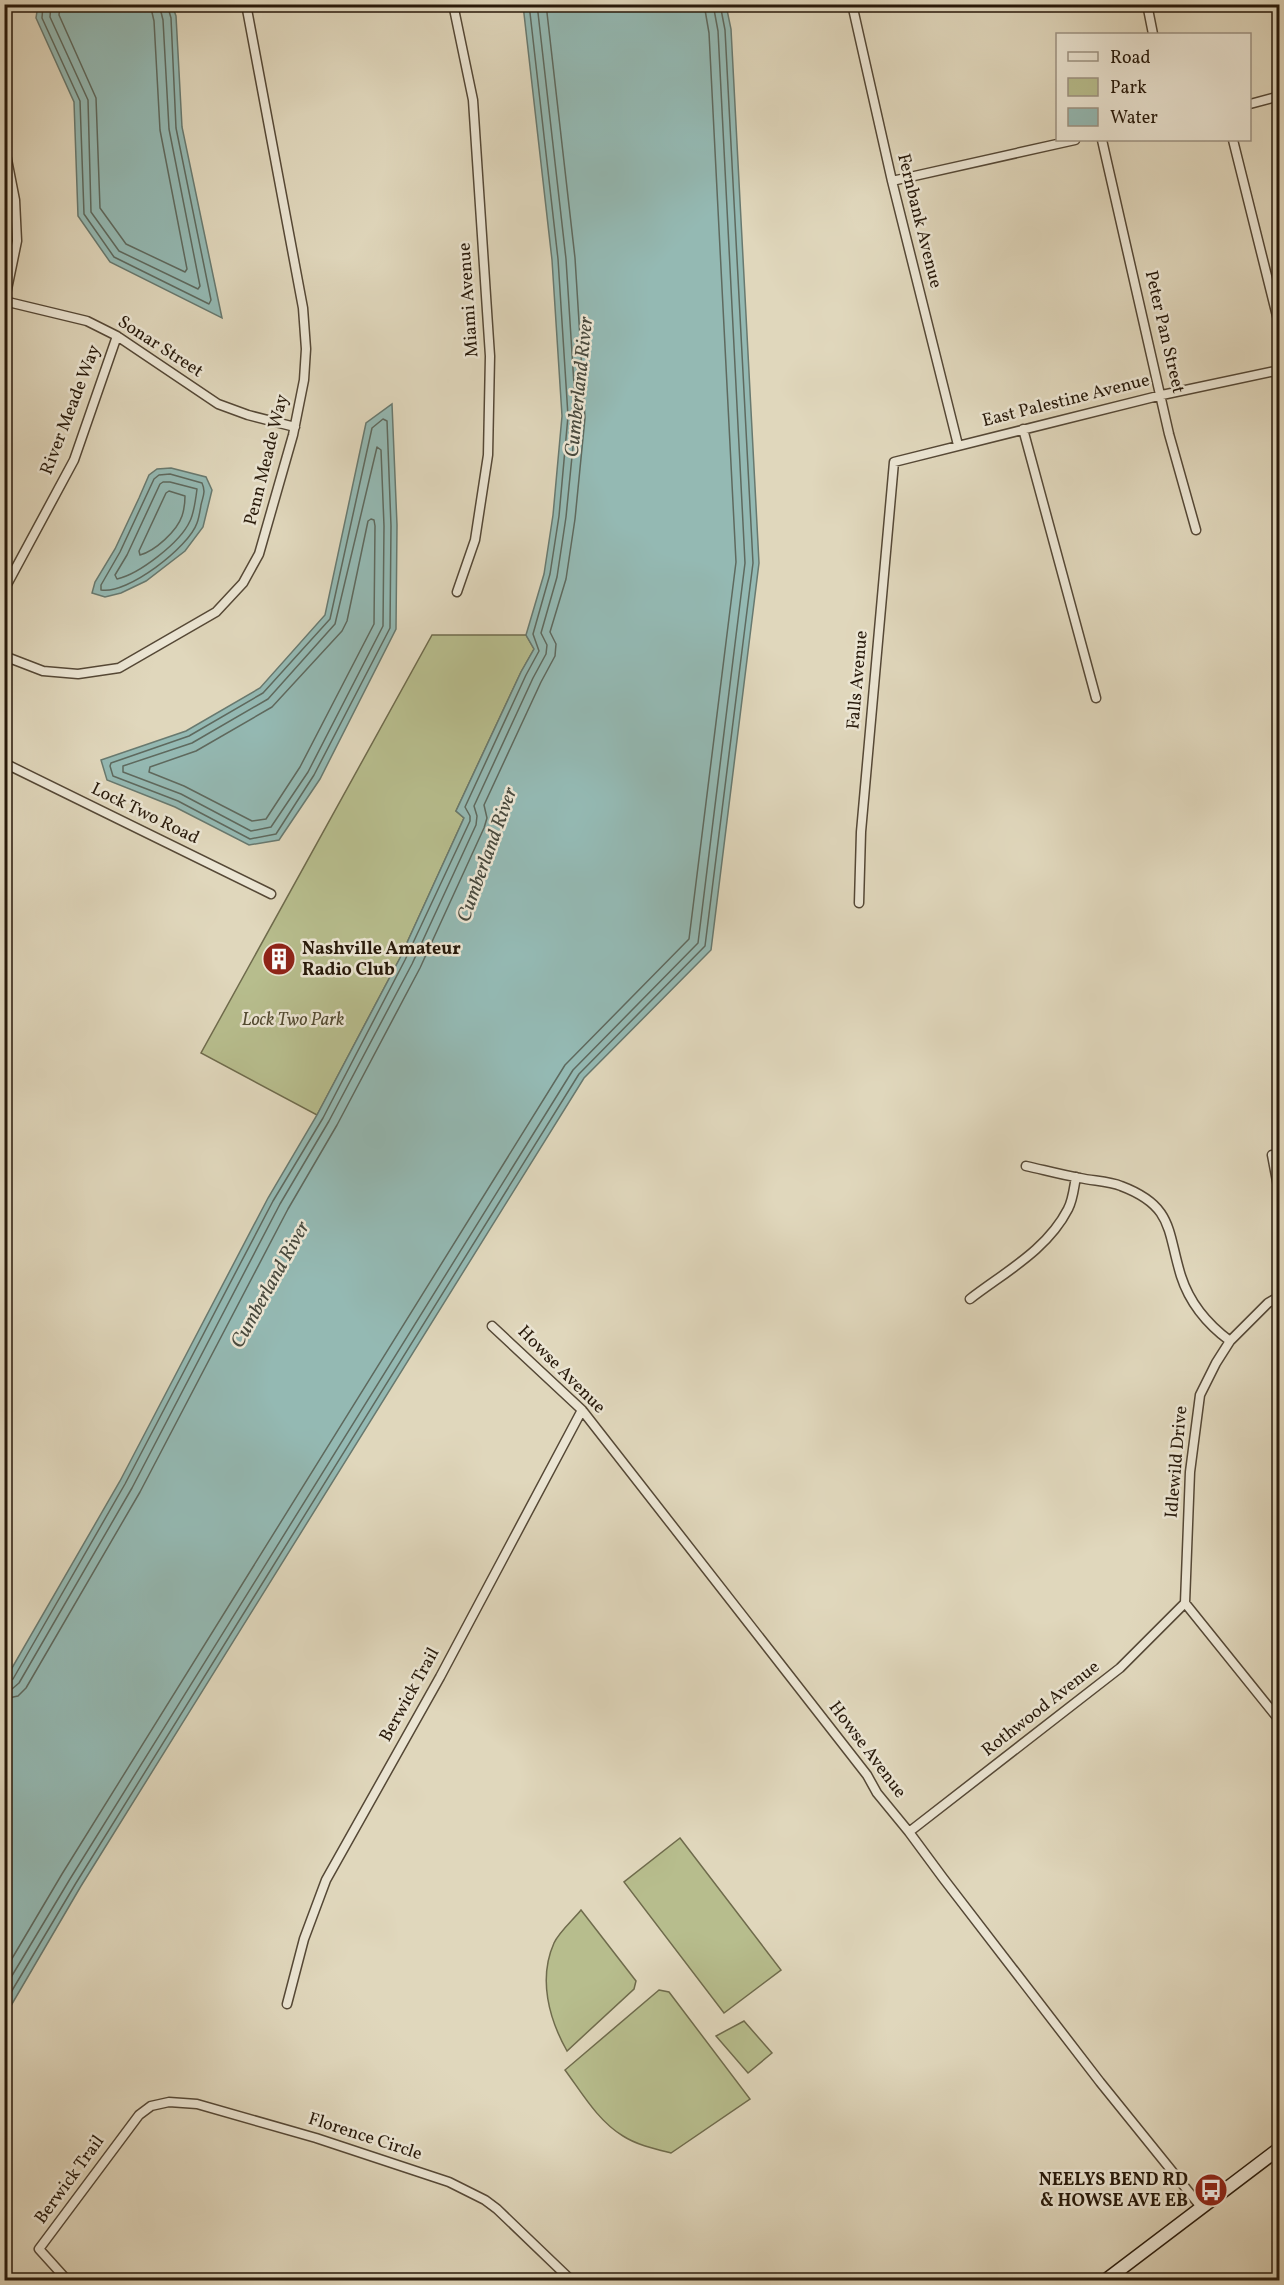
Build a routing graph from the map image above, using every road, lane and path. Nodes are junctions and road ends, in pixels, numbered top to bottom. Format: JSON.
{"nodes":[{"id":1,"x":246,"y":4,"type":"edge"},
{"id":2,"x":453,"y":4,"type":"edge"},
{"id":3,"x":852,"y":4,"type":"edge"},
{"id":4,"x":1147,"y":4,"type":"edge"},
{"id":5,"x":1153,"y":33,"type":"edge"},
{"id":6,"x":1280,"y":96,"type":"edge"},
{"id":7,"x":1251,"y":104,"type":"edge"},
{"id":8,"x":1071,"y":141,"type":"edge"},
{"id":9,"x":1102,"y":141,"type":"edge"},
{"id":10,"x":1233,"y":141,"type":"edge"},
{"id":11,"x":4,"y":144,"type":"edge"},
{"id":12,"x":892,"y":181,"type":"junction"},
{"id":13,"x":5,"y":302,"type":"edge"},
{"id":14,"x":1280,"y":328,"type":"edge"},
{"id":15,"x":117,"y":336,"type":"junction"},
{"id":16,"x":1280,"y":370,"type":"edge"},
{"id":17,"x":1162,"y":394,"type":"junction"},
{"id":18,"x":295,"y":427,"type":"junction"},
{"id":19,"x":1023,"y":429,"type":"junction"},
{"id":20,"x":958,"y":445,"type":"junction"},
{"id":21,"x":896,"y":462,"type":"joint"},
{"id":22,"x":1196,"y":530,"type":"dead end"},
{"id":23,"x":4,"y":590,"type":"edge"},
{"id":24,"x":458,"y":592,"type":"dead end"},
{"id":25,"x":4,"y":656,"type":"edge"},
{"id":26,"x":1096,"y":698,"type":"dead end"},
{"id":27,"x":4,"y":763,"type":"edge"},
{"id":28,"x":271,"y":894,"type":"dead end"},
{"id":29,"x":859,"y":903,"type":"dead end"},
{"id":30,"x":1272,"y":1155,"type":"dead end"},
{"id":31,"x":1026,"y":1166,"type":"dead end"},
{"id":32,"x":1076,"y":1178,"type":"junction"},
{"id":33,"x":1280,"y":1197,"type":"edge"},
{"id":34,"x":1280,"y":1296,"type":"edge"},
{"id":35,"x":970,"y":1299,"type":"dead end"},
{"id":36,"x":492,"y":1326,"type":"dead end"},
{"id":37,"x":1230,"y":1341,"type":"junction"},
{"id":38,"x":582,"y":1410,"type":"junction"},
{"id":39,"x":1185,"y":1603,"type":"junction"},
{"id":40,"x":1280,"y":1722,"type":"edge"},
{"id":41,"x":909,"y":1832,"type":"junction"},
{"id":42,"x":287,"y":2004,"type":"dead end"},
{"id":43,"x":126,"y":2131,"type":"joint"},
{"id":44,"x":1280,"y":2148,"type":"edge"},
{"id":45,"x":1201,"y":2207,"type":"junction"},
{"id":46,"x":67,"y":2280,"type":"edge"},
{"id":47,"x":571,"y":2280,"type":"edge"},
{"id":48,"x":1106,"y":2280,"type":"edge"}],
"edges":[{"from":1,"to":18,"type":"street","name":"Penn Meade Way"},
{"from":2,"to":24,"type":"street","name":"Miami Avenue"},
{"from":3,"to":12,"type":"street","name":"Fernbank Avenue"},
{"from":4,"to":5,"type":"street"},
{"from":6,"to":7,"type":"street"},
{"from":8,"to":12,"type":"street"},
{"from":9,"to":17,"type":"street","name":"Peter Pan Street"},
{"from":10,"to":14,"type":"street"},
{"from":11,"to":13,"type":"street"},
{"from":12,"to":20,"type":"street","name":"Fernbank Avenue"},
{"from":13,"to":15,"type":"street","name":"Sonar Street"},
{"from":15,"to":18,"type":"street","name":"Sonar Street"},
{"from":15,"to":23,"type":"street","name":"River Meade Way"},
{"from":16,"to":17,"type":"street","name":"East Palestine Avenue"},
{"from":17,"to":19,"type":"street","name":"East Palestine Avenue"},
{"from":17,"to":22,"type":"street","name":"Peter Pan Street"},
{"from":18,"to":25,"type":"street","name":"Penn Meade Way"},
{"from":19,"to":20,"type":"street","name":"East Palestine Avenue"},
{"from":19,"to":26,"type":"street"},
{"from":20,"to":21,"type":"street","name":"East Palestine Avenue"},
{"from":21,"to":29,"type":"street","name":"Falls Avenue"},
{"from":27,"to":28,"type":"street","name":"Lock Two Road"},
{"from":30,"to":33,"type":"street"},
{"from":31,"to":32,"type":"street"},
{"from":32,"to":35,"type":"street"},
{"from":32,"to":37,"type":"street"},
{"from":34,"to":37,"type":"street","name":"Idlewild Drive"},
{"from":36,"to":38,"type":"street","name":"Howse Avenue"},
{"from":37,"to":39,"type":"street","name":"Idlewild Drive"},
{"from":38,"to":41,"type":"street","name":"Howse Avenue"},
{"from":38,"to":42,"type":"street","name":"Berwick Trail"},
{"from":39,"to":40,"type":"street"},
{"from":39,"to":41,"type":"street","name":"Rothwood Avenue"},
{"from":41,"to":45,"type":"street","name":"Howse Avenue"},
{"from":43,"to":46,"type":"street","name":"Berwick Trail"},
{"from":43,"to":47,"type":"street","name":"Florence Circle"},
{"from":44,"to":45,"type":"main road"},
{"from":45,"to":48,"type":"main road"}]}
